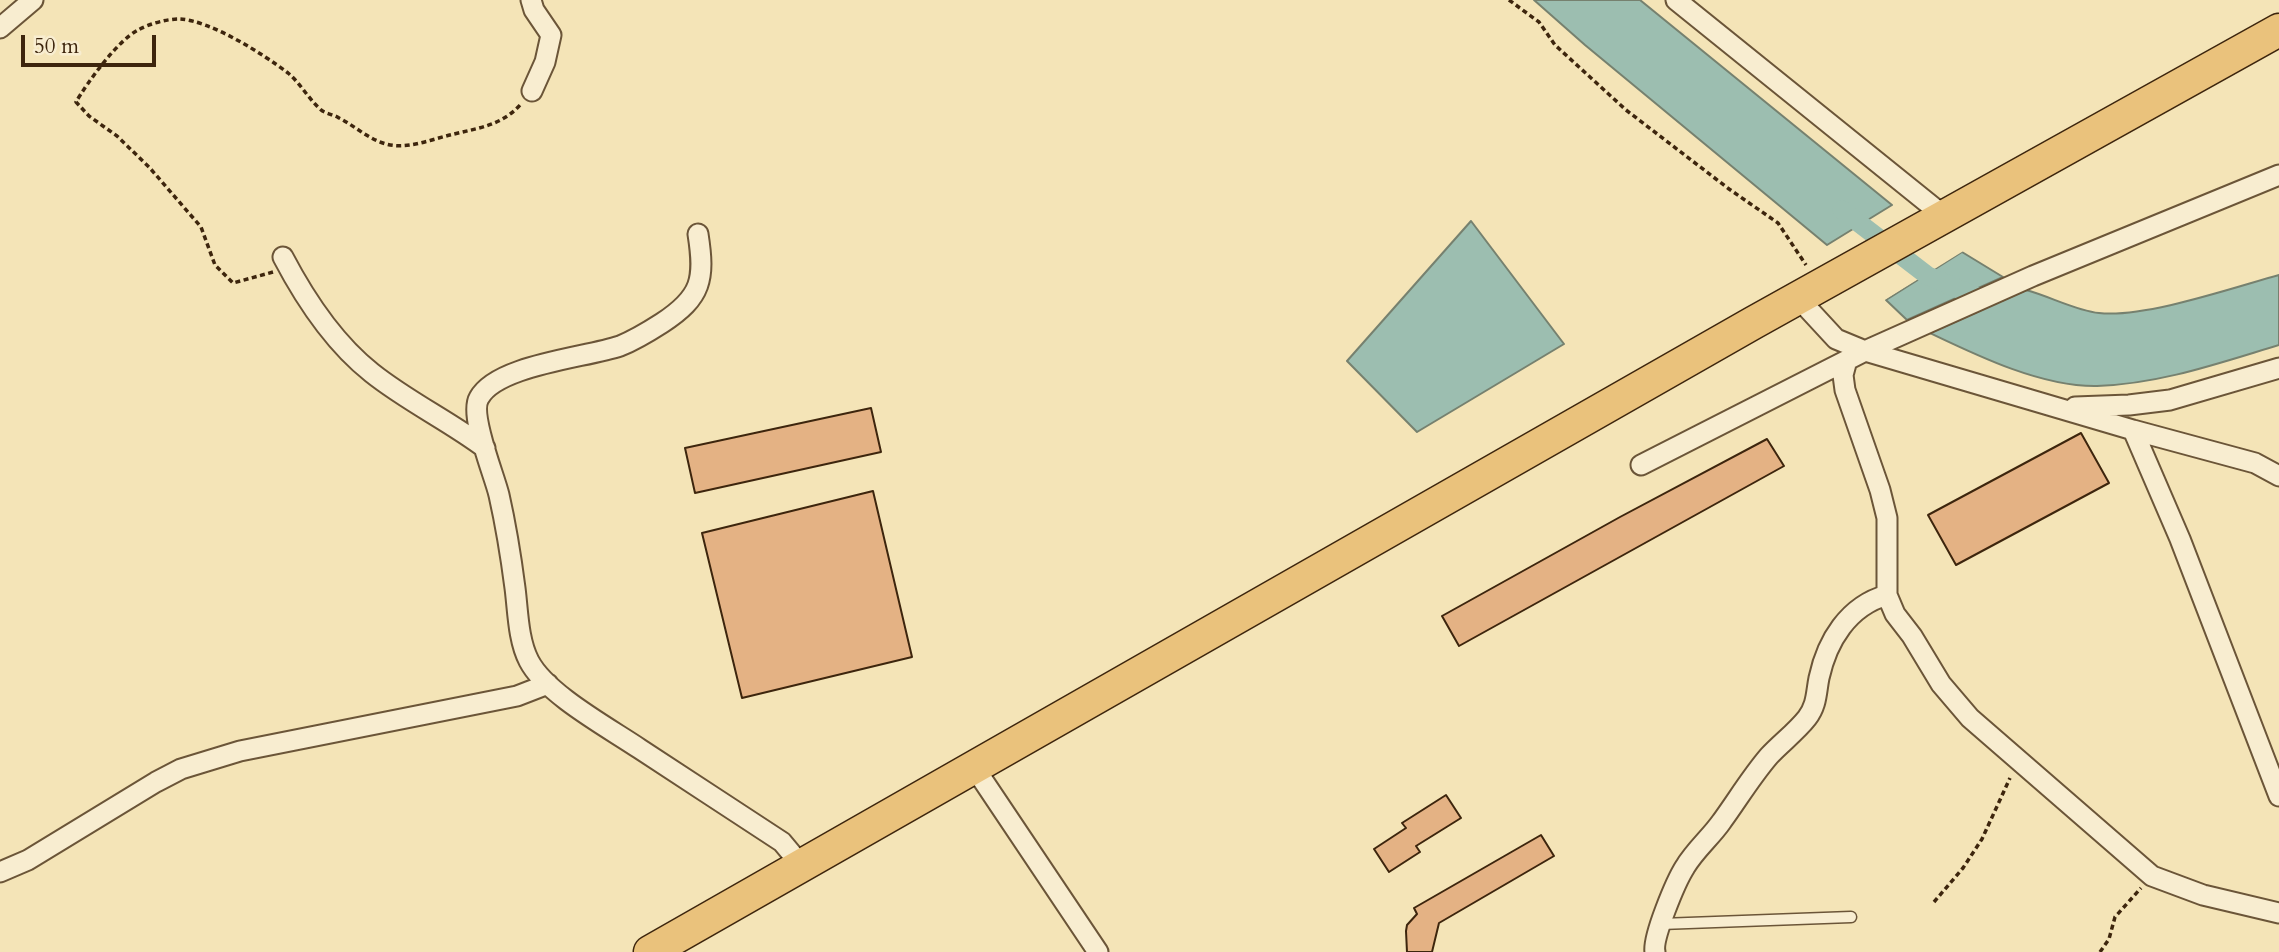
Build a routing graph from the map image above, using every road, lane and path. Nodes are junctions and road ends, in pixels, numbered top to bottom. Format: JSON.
{"nodes":[{"id":1,"x":33,"y":0,"type":"edge"},
{"id":2,"x":531,"y":0,"type":"edge"},
{"id":3,"x":1509,"y":0,"type":"edge"},
{"id":4,"x":1676,"y":0,"type":"edge"},
{"id":5,"x":0,"y":28,"type":"edge"},
{"id":6,"x":2279,"y":30,"type":"edge"},
{"id":7,"x":532,"y":91,"type":"joint"},
{"id":8,"x":2279,"y":175,"type":"edge"},
{"id":9,"x":1944,"y":216,"type":"junction"},
{"id":10,"x":698,"y":234,"type":"dead end"},
{"id":11,"x":286,"y":262,"type":"joint"},
{"id":12,"x":1809,"y":293,"type":"junction"},
{"id":13,"x":1865,"y":351,"type":"junction"},
{"id":14,"x":1847,"y":360,"type":"junction"},
{"id":15,"x":2279,"y":368,"type":"edge"},
{"id":16,"x":2059,"y":408,"type":"junction"},
{"id":17,"x":2133,"y":430,"type":"junction"},
{"id":18,"x":485,"y":448,"type":"junction"},
{"id":19,"x":1641,"y":465,"type":"dead end"},
{"id":20,"x":2279,"y":476,"type":"edge"},
{"id":21,"x":1886,"y":595,"type":"junction"},
{"id":22,"x":548,"y":684,"type":"junction"},
{"id":23,"x":2018,"y":760,"type":"junction"},
{"id":24,"x":974,"y":767,"type":"junction"},
{"id":25,"x":2279,"y":796,"type":"edge"},
{"id":26,"x":802,"y":866,"type":"junction"},
{"id":27,"x":0,"y":872,"type":"edge"},
{"id":28,"x":2152,"y":876,"type":"junction"},
{"id":29,"x":1934,"y":902,"type":"dead end"},
{"id":30,"x":2279,"y":913,"type":"edge"},
{"id":31,"x":1851,"y":917,"type":"dead end"},
{"id":32,"x":1660,"y":923,"type":"junction"},
{"id":33,"x":681,"y":943,"type":"edge"},
{"id":34,"x":650,"y":952,"type":"edge"},
{"id":35,"x":1098,"y":952,"type":"edge"},
{"id":36,"x":1655,"y":952,"type":"edge"},
{"id":37,"x":2100,"y":952,"type":"edge"}],
"edges":[{"from":1,"to":5,"type":"street"},
{"from":2,"to":7,"type":"street"},
{"from":3,"to":12,"type":"path"},
{"from":4,"to":9,"type":"street"},
{"from":6,"to":9,"type":"main road"},
{"from":7,"to":11,"type":"path"},
{"from":8,"to":13,"type":"street"},
{"from":9,"to":12,"type":"main road"},
{"from":10,"to":18,"type":"street"},
{"from":11,"to":18,"type":"street"},
{"from":12,"to":13,"type":"street"},
{"from":12,"to":24,"type":"main road"},
{"from":13,"to":14,"type":"street"},
{"from":13,"to":16,"type":"street"},
{"from":14,"to":19,"type":"street"},
{"from":14,"to":21,"type":"street"},
{"from":15,"to":16,"type":"street"},
{"from":16,"to":17,"type":"street"},
{"from":17,"to":20,"type":"street"},
{"from":17,"to":25,"type":"street"},
{"from":18,"to":22,"type":"street"},
{"from":21,"to":23,"type":"street"},
{"from":21,"to":32,"type":"street"},
{"from":22,"to":26,"type":"street"},
{"from":22,"to":27,"type":"street"},
{"from":23,"to":28,"type":"street"},
{"from":23,"to":29,"type":"path"},
{"from":24,"to":26,"type":"main road"},
{"from":24,"to":35,"type":"street"},
{"from":26,"to":33,"type":"main road"},
{"from":28,"to":30,"type":"street"},
{"from":28,"to":37,"type":"path"},
{"from":31,"to":32,"type":"lane"},
{"from":32,"to":36,"type":"street"},
{"from":33,"to":34,"type":"main road"}]}
